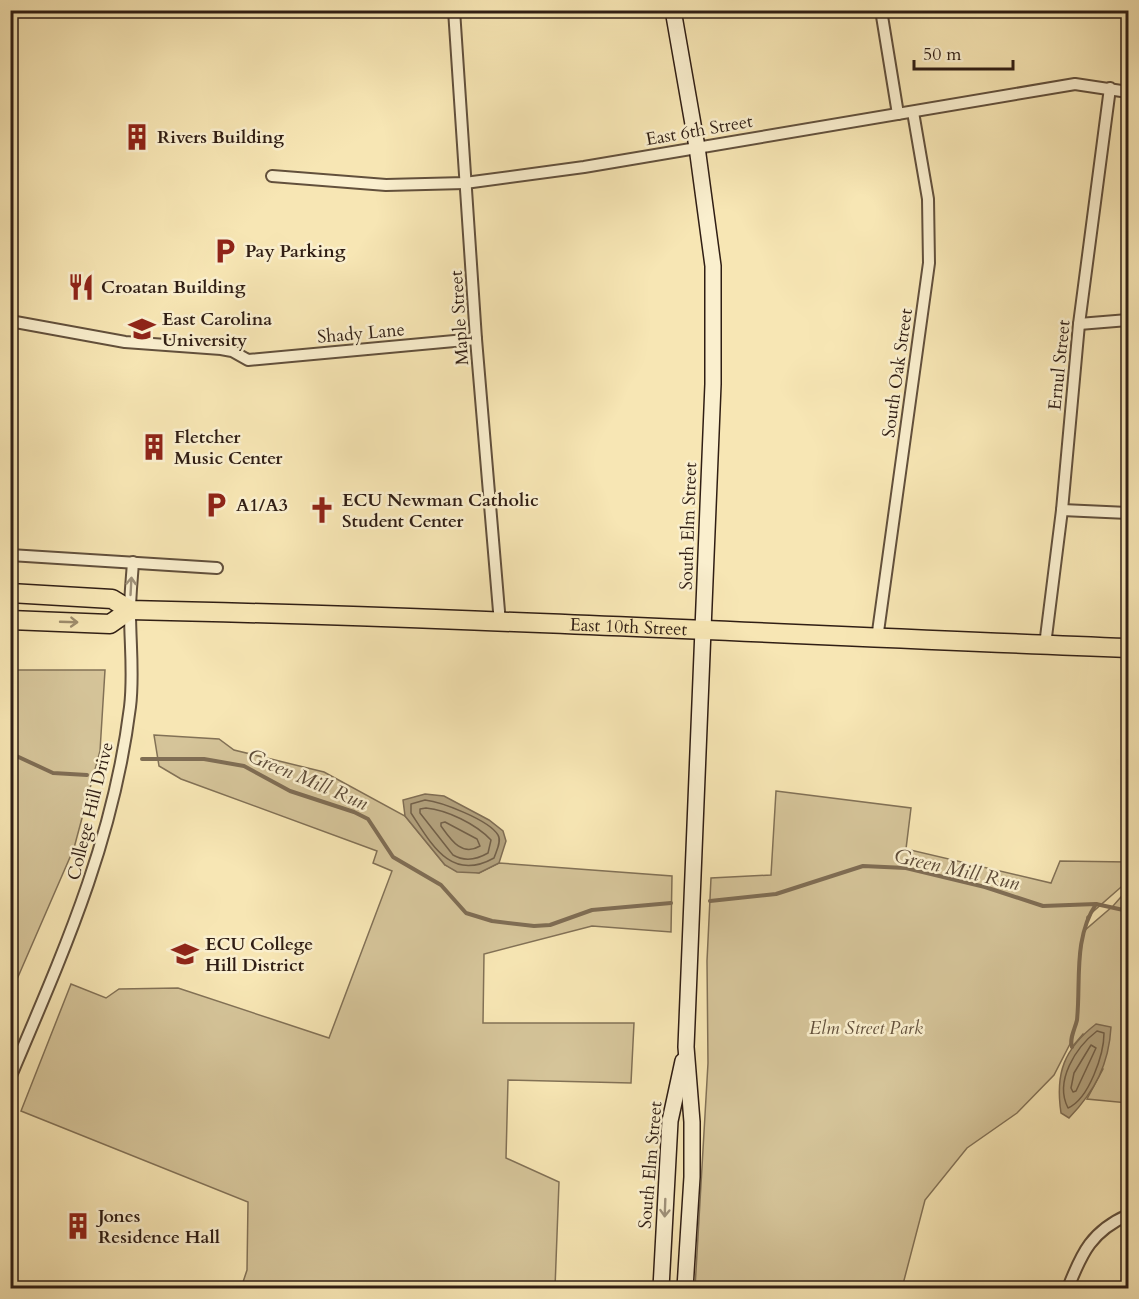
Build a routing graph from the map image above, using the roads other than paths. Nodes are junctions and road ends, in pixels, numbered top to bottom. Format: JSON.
{"nodes":[{"id":1,"x":454,"y":10,"type":"edge"},
{"id":2,"x":673,"y":10,"type":"edge"},
{"id":3,"x":880,"y":10,"type":"edge"},
{"id":4,"x":1110,"y":88,"type":"junction"},
{"id":5,"x":1128,"y":92,"type":"edge"},
{"id":6,"x":913,"y":112,"type":"junction"},
{"id":7,"x":898,"y":114,"type":"junction"},
{"id":8,"x":697,"y":147,"type":"junction"},
{"id":9,"x":272,"y":176,"type":"dead end"},
{"id":10,"x":465,"y":183,"type":"junction"},
{"id":11,"x":1128,"y":320,"type":"edge"},
{"id":12,"x":10,"y":321,"type":"edge"},
{"id":13,"x":1079,"y":324,"type":"junction"},
{"id":14,"x":476,"y":339,"type":"junction"},
{"id":15,"x":1062,"y":510,"type":"junction"},
{"id":16,"x":1128,"y":513,"type":"edge"},
{"id":17,"x":10,"y":555,"type":"edge"},
{"id":18,"x":133,"y":562,"type":"junction"},
{"id":19,"x":217,"y":568,"type":"dead end"},
{"id":20,"x":10,"y":593,"type":"edge"},
{"id":21,"x":130,"y":610,"type":"junction"},
{"id":22,"x":10,"y":620,"type":"edge"},
{"id":23,"x":500,"y":623,"type":"junction"},
{"id":24,"x":703,"y":630,"type":"junction"},
{"id":25,"x":877,"y":639,"type":"junction"},
{"id":26,"x":1046,"y":645,"type":"junction"},
{"id":27,"x":1128,"y":648,"type":"edge"},
{"id":28,"x":686,"y":1047,"type":"junction"},
{"id":29,"x":10,"y":1078,"type":"edge"},
{"id":30,"x":670,"y":1121,"type":"junction"},
{"id":31,"x":692,"y":1122,"type":"junction"},
{"id":32,"x":666,"y":1174,"type":"junction"},
{"id":33,"x":692,"y":1177,"type":"junction"},
{"id":34,"x":1128,"y":1215,"type":"edge"},
{"id":35,"x":661,"y":1288,"type":"edge"},
{"id":36,"x":684,"y":1288,"type":"edge"},
{"id":37,"x":1068,"y":1288,"type":"edge"}],
"edges":[{"from":1,"to":10,"type":"street","name":"Maple Street"},
{"from":2,"to":8,"type":"street","name":"South Elm Street"},
{"from":3,"to":7,"type":"street"},
{"from":4,"to":5,"type":"street","name":"East 6th Street"},
{"from":4,"to":6,"type":"street","name":"East 6th Street"},
{"from":4,"to":13,"type":"street","name":"Ernul Street"},
{"from":6,"to":7,"type":"street","name":"East 6th Street"},
{"from":6,"to":25,"type":"street","name":"South Oak Street"},
{"from":7,"to":8,"type":"street","name":"East 6th Street"},
{"from":8,"to":10,"type":"street","name":"East 6th Street"},
{"from":8,"to":24,"type":"street","name":"South Elm Street"},
{"from":9,"to":10,"type":"street","name":"East 6th Street"},
{"from":10,"to":14,"type":"street","name":"Maple Street"},
{"from":11,"to":13,"type":"street"},
{"from":12,"to":14,"type":"street","name":"Shady Lane"},
{"from":13,"to":15,"type":"street","name":"Ernul Street"},
{"from":14,"to":23,"type":"street","name":"Maple Street"},
{"from":15,"to":16,"type":"street"},
{"from":15,"to":26,"type":"street","name":"Ernul Street"},
{"from":17,"to":18,"type":"street"},
{"from":18,"to":19,"type":"street"},
{"from":21,"to":18,"type":"street","name":"College Hill Drive","one_way":true},
{"from":20,"to":21,"type":"main road","name":"East 10th Street"},
{"from":22,"to":21,"type":"main road","one_way":true},
{"from":21,"to":23,"type":"main road","name":"East 10th Street"},
{"from":21,"to":29,"type":"street","name":"College Hill Drive"},
{"from":23,"to":24,"type":"main road","name":"East 10th Street"},
{"from":24,"to":25,"type":"main road","name":"East 10th Street"},
{"from":24,"to":28,"type":"street","name":"South Elm Street"},
{"from":25,"to":26,"type":"main road","name":"East 10th Street"},
{"from":26,"to":27,"type":"main road","name":"East 10th Street"},
{"from":28,"to":30,"type":"street","name":"South Elm Street"},
{"from":28,"to":31,"type":"street","name":"South Elm Street"},
{"from":30,"to":31,"type":"street"},
{"from":30,"to":32,"type":"street","name":"South Elm Street"},
{"from":31,"to":33,"type":"street","name":"South Elm Street"},
{"from":32,"to":33,"type":"street"},
{"from":32,"to":35,"type":"street","name":"South Elm Street","one_way":true},
{"from":33,"to":36,"type":"street","name":"South Elm Street"},
{"from":34,"to":37,"type":"street"}]}
